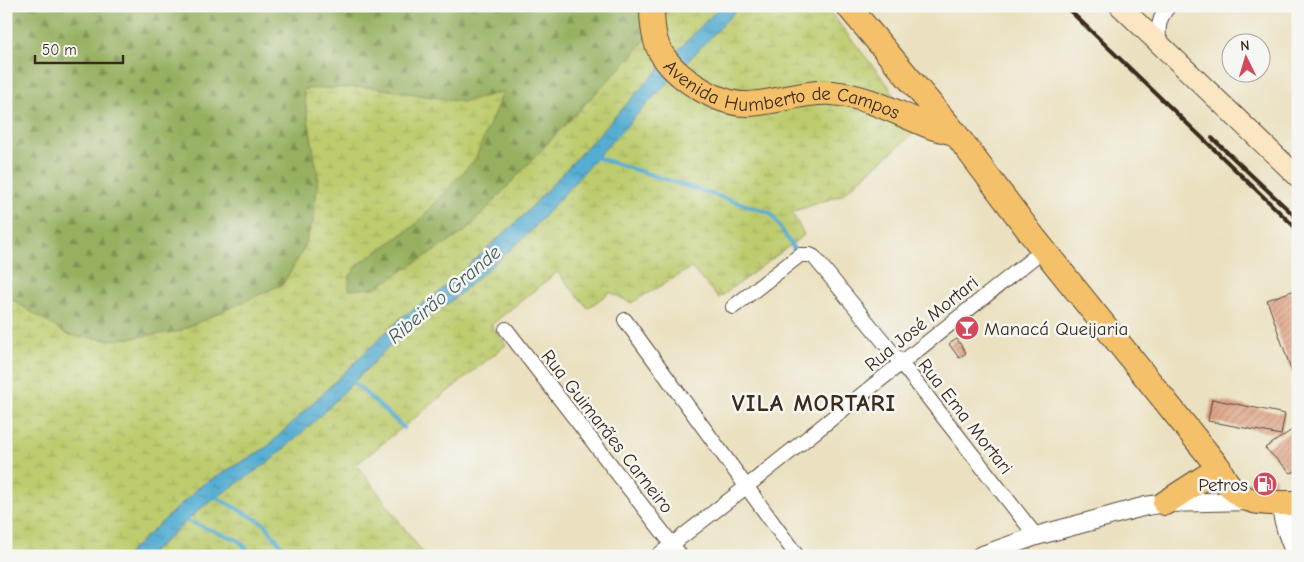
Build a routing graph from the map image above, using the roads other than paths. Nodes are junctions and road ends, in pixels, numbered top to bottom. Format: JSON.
{"nodes":[{"id":1,"x":652,"y":6,"type":"edge"},
{"id":2,"x":848,"y":6,"type":"edge"},
{"id":3,"x":1120,"y":6,"type":"edge"},
{"id":4,"x":1169,"y":6,"type":"edge"},
{"id":5,"x":1160,"y":46,"type":"junction"},
{"id":6,"x":955,"y":133,"type":"junction"},
{"id":7,"x":1298,"y":177,"type":"edge"},
{"id":8,"x":1044,"y":250,"type":"junction"},
{"id":9,"x":734,"y":307,"type":"dead end"},
{"id":10,"x":624,"y":320,"type":"dead end"},
{"id":11,"x":506,"y":329,"type":"dead end"},
{"id":12,"x":901,"y":363,"type":"junction"},
{"id":13,"x":1219,"y":468,"type":"junction"},
{"id":14,"x":746,"y":487,"type":"junction"},
{"id":15,"x":1250,"y":501,"type":"junction"},
{"id":16,"x":1165,"y":503,"type":"junction"},
{"id":17,"x":1289,"y":503,"type":"edge"},
{"id":18,"x":1036,"y":536,"type":"junction"},
{"id":19,"x":672,"y":544,"type":"junction"},
{"id":20,"x":657,"y":556,"type":"edge"},
{"id":21,"x":681,"y":556,"type":"edge"},
{"id":22,"x":798,"y":556,"type":"edge"},
{"id":23,"x":980,"y":556,"type":"edge"},
{"id":24,"x":1297,"y":556,"type":"edge"}],
"edges":[{"from":1,"to":6,"type":"highway","name":"Avenida Humberto de Campos"},
{"from":2,"to":6,"type":"highway","name":"Avenida Humberto de Campos"},
{"from":3,"to":5,"type":"main road"},
{"from":4,"to":5,"type":"street"},
{"from":5,"to":7,"type":"main road"},
{"from":6,"to":8,"type":"highway","name":"Avenida Humberto de Campos"},
{"from":8,"to":12,"type":"street","name":"Rua José Mortari"},
{"from":8,"to":13,"type":"highway","name":"Avenida Humberto de Campos"},
{"from":9,"to":12,"type":"street","name":"Rua Ema Mortari"},
{"from":10,"to":14,"type":"street"},
{"from":11,"to":19,"type":"street","name":"Rua Guimarães Carneiro"},
{"from":12,"to":14,"type":"street","name":"Rua José Mortari"},
{"from":12,"to":18,"type":"street","name":"Rua Ema Mortari"},
{"from":13,"to":15,"type":"highway","name":"Avenida Humberto de Campos"},
{"from":13,"to":16,"type":"highway"},
{"from":14,"to":19,"type":"street","name":"Rua José Mortari"},
{"from":14,"to":22,"type":"street"},
{"from":15,"to":16,"type":"street"},
{"from":15,"to":17,"type":"highway"},
{"from":16,"to":18,"type":"street"},
{"from":17,"to":24,"type":"street"},
{"from":18,"to":23,"type":"street"},
{"from":19,"to":20,"type":"street","name":"Rua José Mortari"},
{"from":19,"to":21,"type":"street","name":"Rua Guimarães Carneiro"}]}
